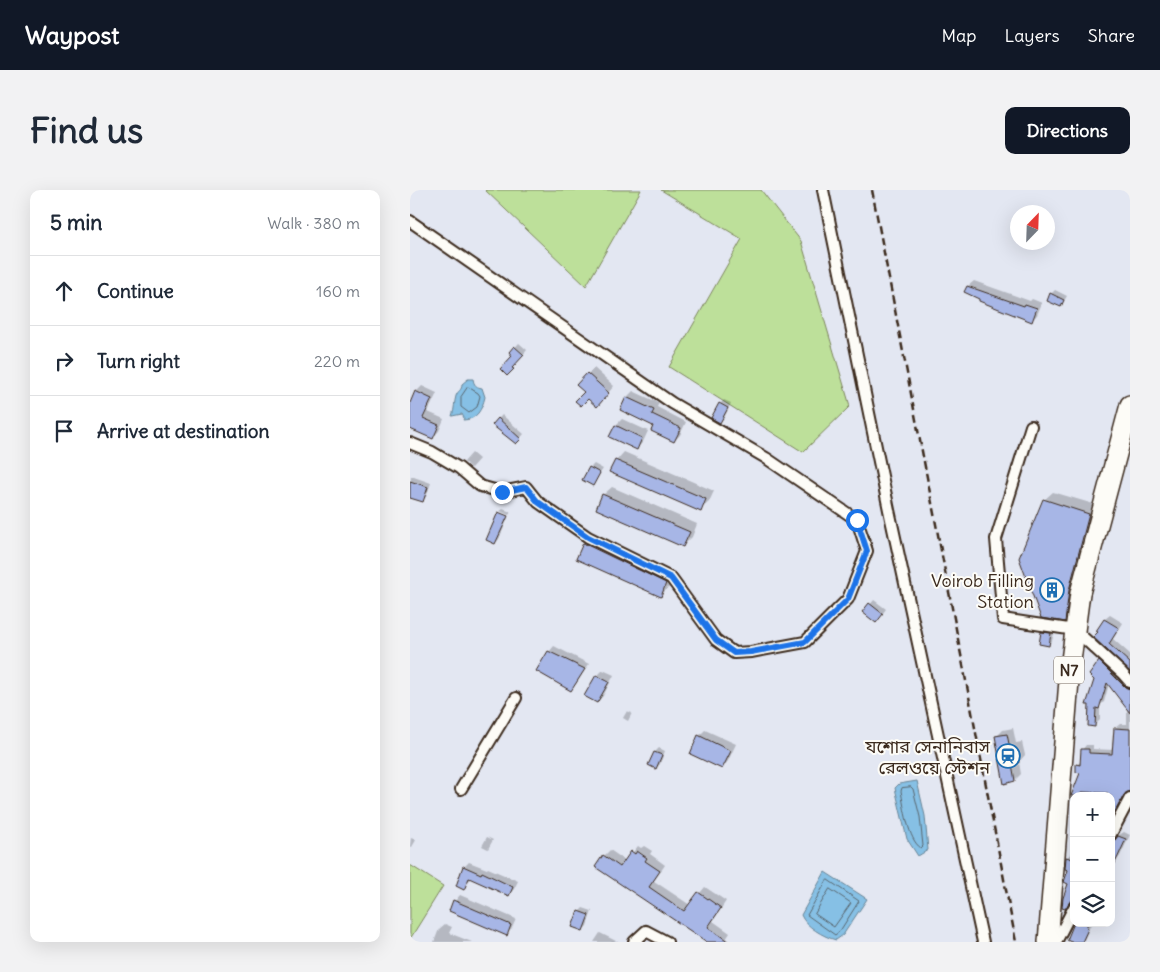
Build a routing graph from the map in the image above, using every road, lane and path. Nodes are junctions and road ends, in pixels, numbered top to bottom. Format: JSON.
{"nodes":[{"id":1,"x":824,"y":190,"type":"edge"},
{"id":2,"x":410,"y":221,"type":"edge"},
{"id":3,"x":1130,"y":405,"type":"edge"},
{"id":4,"x":1031,"y":426,"type":"dead end"},
{"id":5,"x":410,"y":442,"type":"edge"},
{"id":6,"x":1075,"y":630,"type":"junction"},
{"id":7,"x":1130,"y":682,"type":"edge"},
{"id":8,"x":516,"y":698,"type":"dead end"},
{"id":9,"x":462,"y":789,"type":"dead end"},
{"id":10,"x":1130,"y":798,"type":"edge"},
{"id":11,"x":1115,"y":826,"type":"edge"},
{"id":12,"x":1070,"y":915,"type":"edge"},
{"id":13,"x":634,"y":942,"type":"edge"},
{"id":14,"x":667,"y":942,"type":"edge"},
{"id":15,"x":983,"y":942,"type":"edge"},
{"id":16,"x":1048,"y":942,"type":"edge"},
{"id":17,"x":1056,"y":942,"type":"edge"}],
"edges":[{"from":1,"to":15,"type":"street"},
{"from":2,"to":5,"type":"street"},
{"from":3,"to":6,"type":"highway","number":"N7"},
{"from":4,"to":6,"type":"street"},
{"from":6,"to":7,"type":"street"},
{"from":6,"to":16,"type":"highway","number":"N7"},
{"from":8,"to":9,"type":"street"},
{"from":10,"to":11,"type":"street"},
{"from":12,"to":17,"type":"street"},
{"from":13,"to":14,"type":"street"}]}
